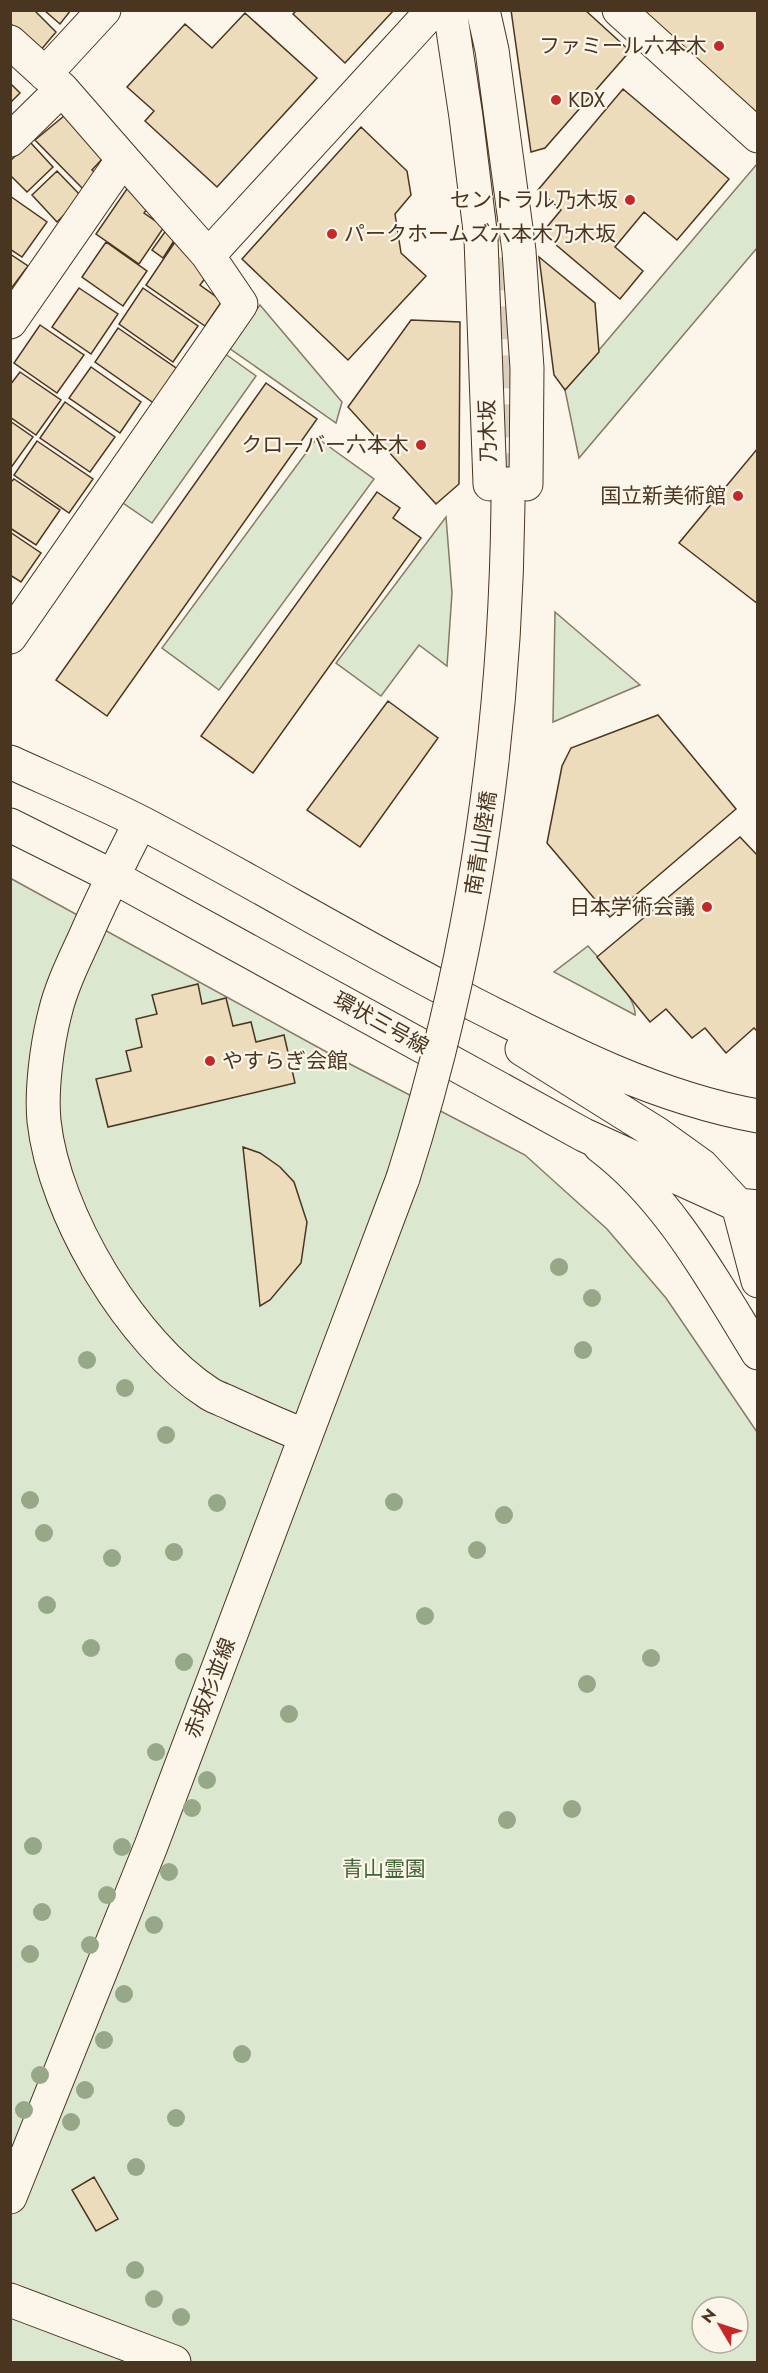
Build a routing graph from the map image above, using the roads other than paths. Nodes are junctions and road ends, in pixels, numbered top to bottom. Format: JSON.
{"nodes":[{"id":1,"x":104,"y":10,"type":"edge"},
{"id":2,"x":433,"y":10,"type":"edge"},
{"id":3,"x":450,"y":10,"type":"edge"},
{"id":4,"x":483,"y":10,"type":"edge"},
{"id":5,"x":619,"y":10,"type":"edge"},
{"id":6,"x":10,"y":42,"type":"edge"},
{"id":7,"x":53,"y":82,"type":"junction"},
{"id":8,"x":758,"y":136,"type":"edge"},
{"id":9,"x":10,"y":140,"type":"edge"},
{"id":10,"x":123,"y":159,"type":"junction"},
{"id":11,"x":207,"y":254,"type":"junction"},
{"id":12,"x":10,"y":322,"type":"edge"},
{"id":13,"x":508,"y":500,"type":"tunnel mouth"},
{"id":14,"x":10,"y":637,"type":"edge"},
{"id":15,"x":10,"y":762,"type":"edge"},
{"id":16,"x":140,"y":823,"type":"junction"},
{"id":17,"x":10,"y":825,"type":"edge"},
{"id":18,"x":112,"y":876,"type":"junction"},
{"id":19,"x":386,"y":959,"type":"junction"},
{"id":20,"x":758,"y":1116,"type":"edge"},
{"id":21,"x":584,"y":1135,"type":"junction"},
{"id":22,"x":403,"y":1178,"type":"joint"},
{"id":23,"x":751,"y":1201,"type":"edge"},
{"id":24,"x":758,"y":1234,"type":"edge"},
{"id":25,"x":758,"y":1281,"type":"edge"},
{"id":26,"x":758,"y":1353,"type":"edge"},
{"id":27,"x":305,"y":1436,"type":"junction"},
{"id":28,"x":10,"y":2197,"type":"edge"},
{"id":29,"x":10,"y":2300,"type":"edge"},
{"id":30,"x":174,"y":2362,"type":"edge"}],
"edges":[{"from":1,"to":7,"type":"main road"},
{"from":2,"to":11,"type":"main road"},
{"from":3,"to":4,"type":"main road","name":"乃木坂"},
{"from":5,"to":8,"type":"main road"},
{"from":6,"to":7,"type":"main road"},
{"from":7,"to":9,"type":"main road"},
{"from":7,"to":10,"type":"main road"},
{"from":10,"to":11,"type":"main road"},
{"from":10,"to":12,"type":"main road"},
{"from":11,"to":14,"type":"main road"},
{"from":13,"to":22,"type":"main road","name":"南青山陸橋","bridge":true},
{"from":15,"to":16,"type":"main road"},
{"from":16,"to":18,"type":"main road"},
{"from":16,"to":19,"type":"main road"},
{"from":17,"to":18,"type":"main road","name":"環状三号線"},
{"from":18,"to":21,"type":"main road","name":"環状三号線"},
{"from":18,"to":27,"type":"main road"},
{"from":19,"to":20,"type":"main road"},
{"from":19,"to":23,"type":"main road"},
{"from":21,"to":23,"type":"main road","name":"環状三号線"},
{"from":21,"to":26,"type":"main road"},
{"from":22,"to":27,"type":"main road","name":"赤坂杉並線"},
{"from":23,"to":24,"type":"main road"},
{"from":23,"to":25,"type":"main road"},
{"from":27,"to":28,"type":"main road","name":"赤坂杉並線"},
{"from":29,"to":30,"type":"main road"}]}
